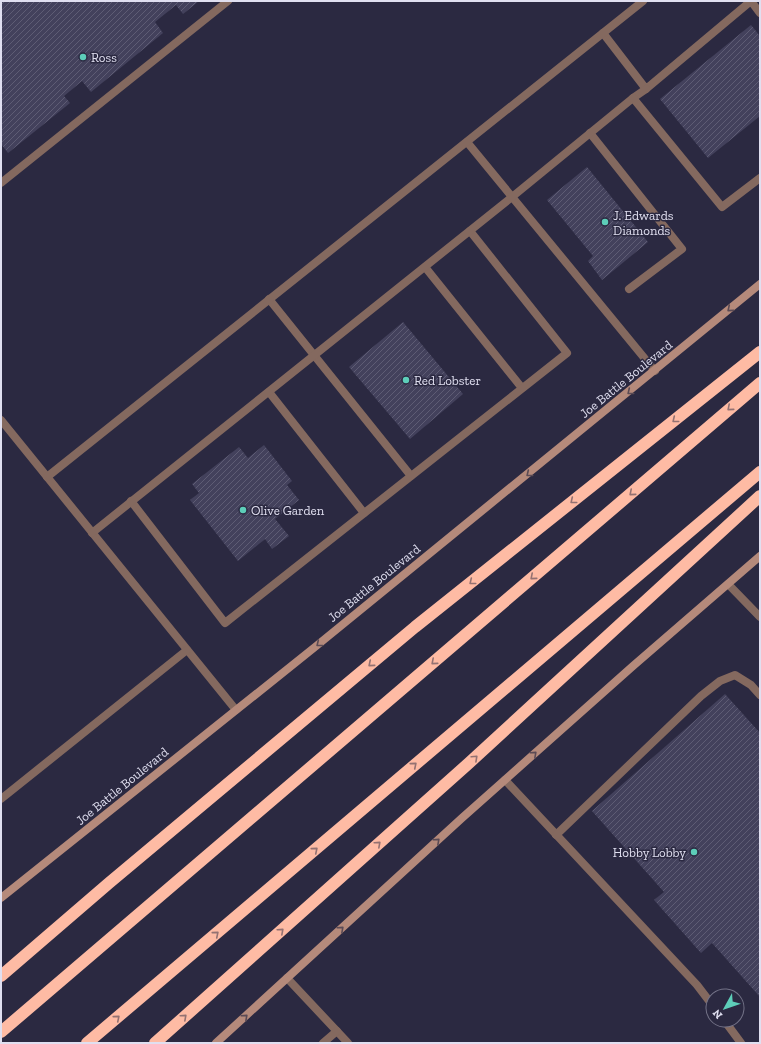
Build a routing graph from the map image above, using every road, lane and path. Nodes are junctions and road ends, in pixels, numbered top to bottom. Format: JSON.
{"nodes":[{"id":1,"x":228,"y":1,"type":"edge"},
{"id":2,"x":643,"y":1,"type":"edge"},
{"id":3,"x":751,"y":1,"type":"edge"},
{"id":4,"x":760,"y":13,"type":"edge"},
{"id":5,"x":603,"y":33,"type":"junction"},
{"id":6,"x":646,"y":88,"type":"junction"},
{"id":7,"x":633,"y":98,"type":"junction"},
{"id":8,"x":590,"y":133,"type":"junction"},
{"id":9,"x":467,"y":142,"type":"junction"},
{"id":10,"x":760,"y":178,"type":"edge"},
{"id":11,"x":1,"y":183,"type":"edge"},
{"id":12,"x":512,"y":197,"type":"junction"},
{"id":13,"x":470,"y":231,"type":"junction"},
{"id":14,"x":426,"y":266,"type":"junction"},
{"id":15,"x":760,"y":284,"type":"edge"},
{"id":16,"x":629,"y":289,"type":"dead end"},
{"id":17,"x":270,"y":299,"type":"junction"},
{"id":18,"x":760,"y":352,"type":"edge"},
{"id":19,"x":314,"y":355,"type":"junction"},
{"id":20,"x":655,"y":371,"type":"junction"},
{"id":21,"x":760,"y":383,"type":"edge"},
{"id":22,"x":522,"y":388,"type":"junction"},
{"id":23,"x":269,"y":392,"type":"junction"},
{"id":24,"x":1,"y":420,"type":"edge"},
{"id":25,"x":760,"y":472,"type":"edge"},
{"id":26,"x":411,"y":476,"type":"junction"},
{"id":27,"x":47,"y":477,"type":"junction"},
{"id":28,"x":760,"y":496,"type":"edge"},
{"id":29,"x":131,"y":501,"type":"junction"},
{"id":30,"x":364,"y":513,"type":"junction"},
{"id":31,"x":92,"y":533,"type":"junction"},
{"id":32,"x":760,"y":556,"type":"edge"},
{"id":33,"x":728,"y":584,"type":"junction"},
{"id":34,"x":760,"y":617,"type":"edge"},
{"id":35,"x":187,"y":650,"type":"junction"},
{"id":36,"x":760,"y":695,"type":"edge"},
{"id":37,"x":236,"y":710,"type":"junction"},
{"id":38,"x":505,"y":780,"type":"junction"},
{"id":39,"x":1,"y":799,"type":"edge"},
{"id":40,"x":556,"y":835,"type":"junction"},
{"id":41,"x":1,"y":898,"type":"edge"},
{"id":42,"x":1,"y":976,"type":"edge"},
{"id":43,"x":287,"y":978,"type":"junction"},
{"id":44,"x":705,"y":996,"type":"edge"},
{"id":45,"x":730,"y":1028,"type":"edge"},
{"id":46,"x":336,"y":1031,"type":"junction"},
{"id":47,"x":1,"y":1032,"type":"edge"},
{"id":48,"x":87,"y":1043,"type":"edge"},
{"id":49,"x":155,"y":1043,"type":"edge"},
{"id":50,"x":216,"y":1043,"type":"edge"},
{"id":51,"x":323,"y":1043,"type":"edge"},
{"id":52,"x":348,"y":1043,"type":"edge"},
{"id":53,"x":741,"y":1043,"type":"edge"}],
"edges":[{"from":1,"to":11,"type":"lane"},
{"from":2,"to":5,"type":"lane"},
{"from":3,"to":4,"type":"lane"},
{"from":3,"to":6,"type":"lane"},
{"from":5,"to":6,"type":"lane"},
{"from":5,"to":9,"type":"lane"},
{"from":6,"to":7,"type":"lane"},
{"from":7,"to":8,"type":"lane"},
{"from":7,"to":10,"type":"lane"},
{"from":8,"to":12,"type":"lane"},
{"from":8,"to":16,"type":"lane"},
{"from":9,"to":12,"type":"lane"},
{"from":9,"to":17,"type":"lane"},
{"from":12,"to":13,"type":"lane"},
{"from":12,"to":20,"type":"lane"},
{"from":13,"to":14,"type":"lane"},
{"from":13,"to":22,"type":"lane"},
{"from":14,"to":19,"type":"lane"},
{"from":14,"to":22,"type":"lane"},
{"from":15,"to":20,"type":"main road","name":"Joe Battle Boulevard","one_way":true},
{"from":17,"to":19,"type":"lane"},
{"from":17,"to":27,"type":"lane"},
{"from":18,"to":42,"type":"highway","one_way":true},
{"from":19,"to":23,"type":"lane"},
{"from":19,"to":26,"type":"lane"},
{"from":20,"to":37,"type":"main road","name":"Joe Battle Boulevard","one_way":true},
{"from":21,"to":47,"type":"highway","one_way":true},
{"from":22,"to":26,"type":"lane"},
{"from":23,"to":29,"type":"lane"},
{"from":23,"to":30,"type":"lane"},
{"from":24,"to":27,"type":"lane"},
{"from":48,"to":25,"type":"highway","one_way":true},
{"from":26,"to":30,"type":"lane"},
{"from":27,"to":31,"type":"lane"},
{"from":49,"to":28,"type":"highway","one_way":true},
{"from":29,"to":30,"type":"lane"},
{"from":29,"to":31,"type":"lane"},
{"from":31,"to":35,"type":"lane"},
{"from":32,"to":33,"type":"main road"},
{"from":33,"to":34,"type":"lane"},
{"from":38,"to":33,"type":"main road","one_way":true},
{"from":35,"to":37,"type":"lane"},
{"from":35,"to":39,"type":"lane"},
{"from":36,"to":40,"type":"lane"},
{"from":37,"to":41,"type":"main road","name":"Joe Battle Boulevard"},
{"from":38,"to":40,"type":"lane"},
{"from":43,"to":38,"type":"main road","one_way":true},
{"from":40,"to":44,"type":"lane"},
{"from":43,"to":46,"type":"lane"},
{"from":50,"to":43,"type":"main road","one_way":true},
{"from":45,"to":53,"type":"lane"},
{"from":46,"to":51,"type":"lane"},
{"from":46,"to":52,"type":"lane"}]}
